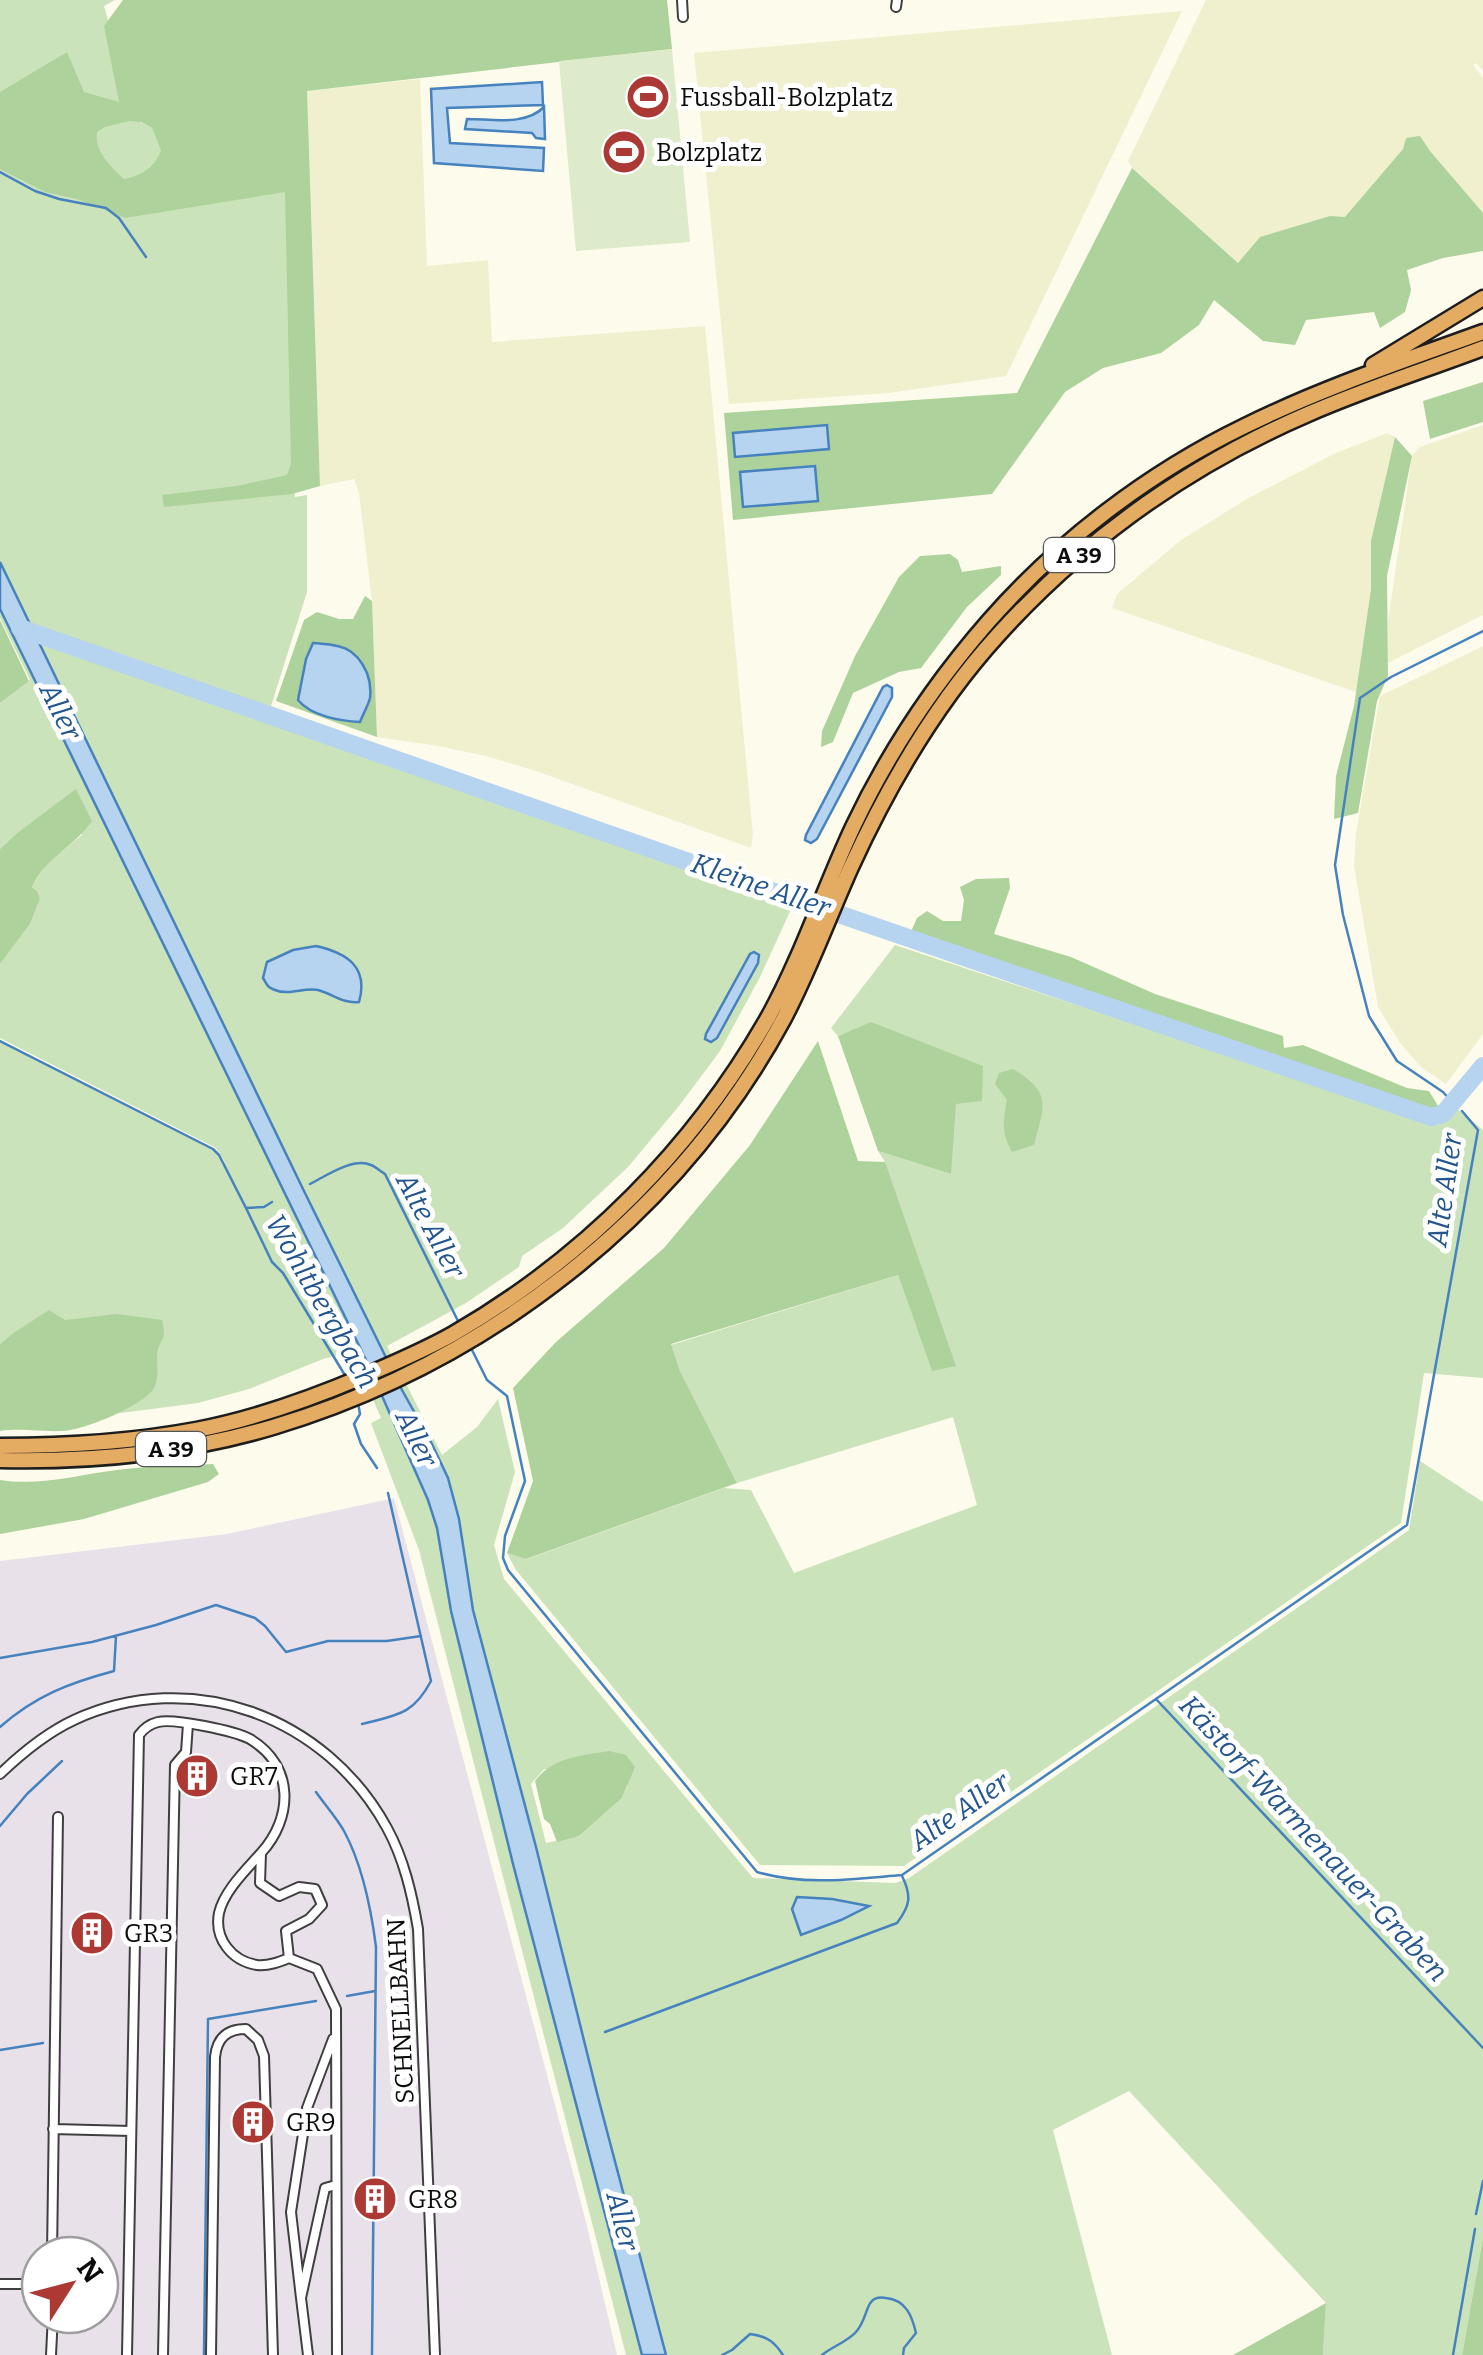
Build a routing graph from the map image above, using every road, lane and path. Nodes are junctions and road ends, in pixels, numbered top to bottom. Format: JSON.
{"nodes":[{"id":1,"x":684,"y":0,"type":"edge"},
{"id":2,"x":683,"y":17,"type":"dead end"},
{"id":3,"x":1483,"y":298,"type":"edge"},
{"id":4,"x":1483,"y":332,"type":"edge"},
{"id":5,"x":1483,"y":348,"type":"edge"},
{"id":6,"x":1342,"y":383,"type":"junction"},
{"id":7,"x":846,"y":862,"type":"junction"},
{"id":8,"x":334,"y":1397,"type":"junction"},
{"id":9,"x":0,"y":1446,"type":"edge"},
{"id":10,"x":0,"y":1460,"type":"edge"},
{"id":11,"x":188,"y":1724,"type":"junction"},
{"id":12,"x":0,"y":1774,"type":"edge"},
{"id":13,"x":58,"y":1817,"type":"dead end"},
{"id":14,"x":260,"y":1853,"type":"junction"},
{"id":15,"x":239,"y":1879,"type":"junction"},
{"id":16,"x":260,"y":1883,"type":"junction"},
{"id":17,"x":289,"y":1958,"type":"junction"},
{"id":18,"x":336,"y":2030,"type":"junction"},
{"id":19,"x":54,"y":2129,"type":"junction"},
{"id":20,"x":131,"y":2130,"type":"junction"},
{"id":21,"x":336,"y":2186,"type":"junction"},
{"id":22,"x":52,"y":2235,"type":"edge"},
{"id":23,"x":302,"y":2298,"type":"junction"},
{"id":24,"x":127,"y":2355,"type":"edge"},
{"id":25,"x":163,"y":2355,"type":"edge"},
{"id":26,"x":211,"y":2355,"type":"edge"},
{"id":27,"x":273,"y":2355,"type":"edge"},
{"id":28,"x":308,"y":2355,"type":"edge"},
{"id":29,"x":336,"y":2355,"type":"edge"},
{"id":30,"x":435,"y":2355,"type":"edge"}],
"edges":[{"from":1,"to":2,"type":"street"},
{"from":3,"to":6,"type":"highway"},
{"from":4,"to":6,"type":"highway","number":"A 39"},
{"from":5,"to":7,"type":"highway","number":"A 39"},
{"from":6,"to":7,"type":"highway","number":"A 39"},
{"from":7,"to":8,"type":"highway","number":"A 39"},
{"from":8,"to":9,"type":"highway","number":"A 39"},
{"from":8,"to":10,"type":"highway","number":"A 39"},
{"from":11,"to":14,"type":"street"},
{"from":11,"to":20,"type":"street"},
{"from":11,"to":25,"type":"street"},
{"from":12,"to":30,"type":"street","name":"SCHNELLBAHN"},
{"from":13,"to":19,"type":"street"},
{"from":14,"to":15,"type":"street"},
{"from":14,"to":16,"type":"street"},
{"from":15,"to":16,"type":"street"},
{"from":15,"to":17,"type":"street"},
{"from":16,"to":17,"type":"street"},
{"from":17,"to":18,"type":"street"},
{"from":18,"to":21,"type":"street"},
{"from":18,"to":23,"type":"street"},
{"from":19,"to":20,"type":"street"},
{"from":19,"to":22,"type":"street"},
{"from":20,"to":24,"type":"street"},
{"from":21,"to":23,"type":"street"},
{"from":21,"to":29,"type":"street"},
{"from":23,"to":28,"type":"street"},
{"from":26,"to":27,"type":"street"}]}
